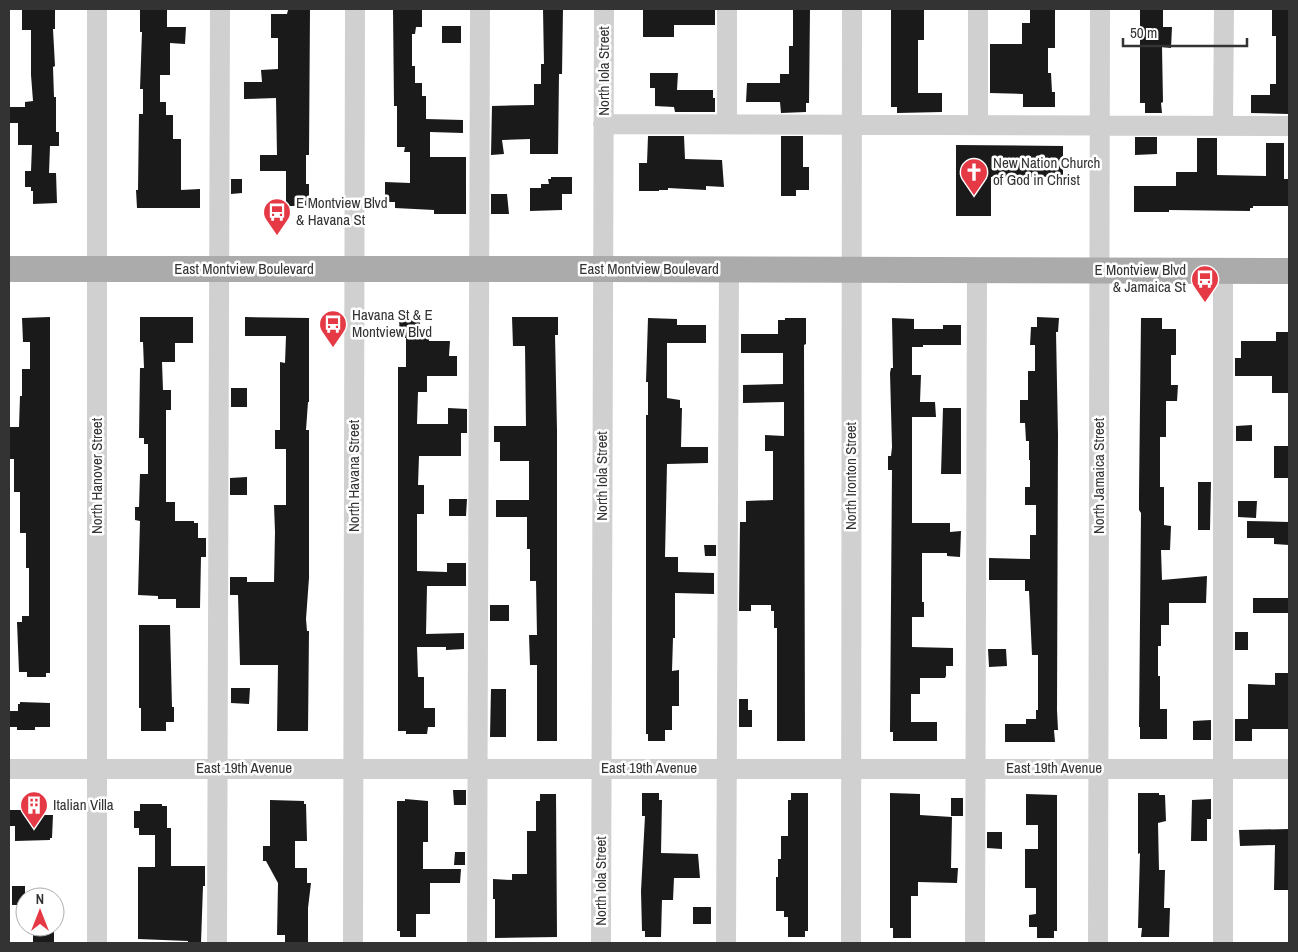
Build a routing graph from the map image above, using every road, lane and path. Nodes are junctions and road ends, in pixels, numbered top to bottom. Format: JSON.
{"nodes":[{"id":1,"x":97,"y":9,"type":"edge"},
{"id":2,"x":220,"y":9,"type":"edge"},
{"id":3,"x":355,"y":9,"type":"edge"},
{"id":4,"x":480,"y":9,"type":"edge"},
{"id":5,"x":604,"y":9,"type":"edge"},
{"id":6,"x":727,"y":9,"type":"edge"},
{"id":7,"x":852,"y":9,"type":"edge"},
{"id":8,"x":978,"y":9,"type":"edge"},
{"id":9,"x":1100,"y":9,"type":"edge"},
{"id":10,"x":1224,"y":9,"type":"edge"},
{"id":11,"x":604,"y":124,"type":"junction"},
{"id":12,"x":727,"y":124,"type":"junction"},
{"id":13,"x":853,"y":125,"type":"junction"},
{"id":14,"x":978,"y":125,"type":"junction"},
{"id":15,"x":1100,"y":125,"type":"junction"},
{"id":16,"x":1223,"y":125,"type":"junction"},
{"id":17,"x":1289,"y":126,"type":"edge"},
{"id":18,"x":9,"y":269,"type":"edge"},
{"id":19,"x":96,"y":269,"type":"junction"},
{"id":20,"x":220,"y":269,"type":"junction"},
{"id":21,"x":354,"y":269,"type":"junction"},
{"id":22,"x":480,"y":269,"type":"junction"},
{"id":23,"x":603,"y":269,"type":"junction"},
{"id":24,"x":729,"y":269,"type":"junction"},
{"id":25,"x":852,"y":270,"type":"junction"},
{"id":26,"x":977,"y":270,"type":"junction"},
{"id":27,"x":1099,"y":271,"type":"junction"},
{"id":28,"x":1223,"y":271,"type":"junction"},
{"id":29,"x":1289,"y":271,"type":"edge"},
{"id":30,"x":98,"y":768,"type":"junction"},
{"id":31,"x":218,"y":768,"type":"junction"},
{"id":32,"x":353,"y":768,"type":"junction"},
{"id":33,"x":478,"y":768,"type":"junction"},
{"id":34,"x":601,"y":768,"type":"junction"},
{"id":35,"x":726,"y":768,"type":"junction"},
{"id":36,"x":851,"y":768,"type":"junction"},
{"id":37,"x":975,"y":768,"type":"junction"},
{"id":38,"x":1098,"y":768,"type":"junction"},
{"id":39,"x":1223,"y":768,"type":"junction"},
{"id":40,"x":1289,"y":768,"type":"edge"},
{"id":41,"x":9,"y":769,"type":"edge"},
{"id":42,"x":97,"y":943,"type":"edge"},
{"id":43,"x":218,"y":943,"type":"edge"},
{"id":44,"x":353,"y":943,"type":"edge"},
{"id":45,"x":477,"y":943,"type":"edge"},
{"id":46,"x":601,"y":943,"type":"edge"},
{"id":47,"x":726,"y":943,"type":"edge"},
{"id":48,"x":851,"y":943,"type":"edge"},
{"id":49,"x":975,"y":943,"type":"edge"},
{"id":50,"x":1098,"y":943,"type":"edge"},
{"id":51,"x":1223,"y":943,"type":"edge"}],
"edges":[{"from":1,"to":19,"type":"street","name":"North Hanover Street"},
{"from":2,"to":20,"type":"street"},
{"from":3,"to":21,"type":"street","name":"North Havana Street"},
{"from":4,"to":22,"type":"street"},
{"from":5,"to":11,"type":"street","name":"North Iola Street"},
{"from":6,"to":12,"type":"street"},
{"from":7,"to":13,"type":"street","name":"North Ironton Street"},
{"from":8,"to":14,"type":"street"},
{"from":9,"to":15,"type":"street","name":"North Jamaica Street"},
{"from":10,"to":16,"type":"street"},
{"from":11,"to":12,"type":"street"},
{"from":11,"to":23,"type":"street","name":"North Iola Street"},
{"from":12,"to":13,"type":"street"},
{"from":13,"to":14,"type":"street"},
{"from":13,"to":25,"type":"street","name":"North Ironton Street"},
{"from":14,"to":15,"type":"street"},
{"from":15,"to":16,"type":"street"},
{"from":15,"to":27,"type":"street","name":"North Jamaica Street"},
{"from":16,"to":17,"type":"street"},
{"from":18,"to":19,"type":"main road","name":"East Montview Boulevard"},
{"from":19,"to":20,"type":"main road","name":"East Montview Boulevard"},
{"from":19,"to":30,"type":"street","name":"North Hanover Street"},
{"from":20,"to":21,"type":"main road","name":"East Montview Boulevard"},
{"from":20,"to":31,"type":"street"},
{"from":21,"to":22,"type":"main road","name":"East Montview Boulevard"},
{"from":21,"to":32,"type":"street","name":"North Havana Street"},
{"from":22,"to":23,"type":"main road","name":"East Montview Boulevard"},
{"from":22,"to":33,"type":"street"},
{"from":23,"to":24,"type":"main road","name":"East Montview Boulevard"},
{"from":23,"to":34,"type":"street","name":"North Iola Street"},
{"from":24,"to":25,"type":"main road","name":"East Montview Boulevard"},
{"from":24,"to":35,"type":"street"},
{"from":25,"to":26,"type":"main road","name":"East Montview Boulevard"},
{"from":25,"to":36,"type":"street","name":"North Ironton Street"},
{"from":26,"to":27,"type":"main road","name":"East Montview Boulevard"},
{"from":26,"to":37,"type":"street"},
{"from":27,"to":28,"type":"main road","name":"East Montview Boulevard"},
{"from":27,"to":38,"type":"street","name":"North Jamaica Street"},
{"from":28,"to":29,"type":"main road","name":"East Montview Boulevard"},
{"from":28,"to":39,"type":"street"},
{"from":30,"to":31,"type":"street","name":"East 19th Avenue"},
{"from":30,"to":41,"type":"street","name":"East 19th Avenue"},
{"from":30,"to":42,"type":"street","name":"North Hanover Street"},
{"from":31,"to":32,"type":"street","name":"East 19th Avenue"},
{"from":31,"to":43,"type":"street"},
{"from":32,"to":33,"type":"street","name":"East 19th Avenue"},
{"from":32,"to":44,"type":"street","name":"North Havana Street"},
{"from":33,"to":34,"type":"street","name":"East 19th Avenue"},
{"from":33,"to":45,"type":"street"},
{"from":34,"to":35,"type":"street","name":"East 19th Avenue"},
{"from":34,"to":46,"type":"street","name":"North Iola Street"},
{"from":35,"to":36,"type":"street","name":"East 19th Avenue"},
{"from":35,"to":47,"type":"street"},
{"from":36,"to":37,"type":"street","name":"East 19th Avenue"},
{"from":36,"to":48,"type":"street","name":"North Ironton Street"},
{"from":37,"to":38,"type":"street","name":"East 19th Avenue"},
{"from":37,"to":49,"type":"street"},
{"from":38,"to":39,"type":"street","name":"East 19th Avenue"},
{"from":38,"to":50,"type":"street","name":"North Jamaica Street"},
{"from":39,"to":40,"type":"street","name":"East 19th Avenue"},
{"from":39,"to":51,"type":"street"}]}
